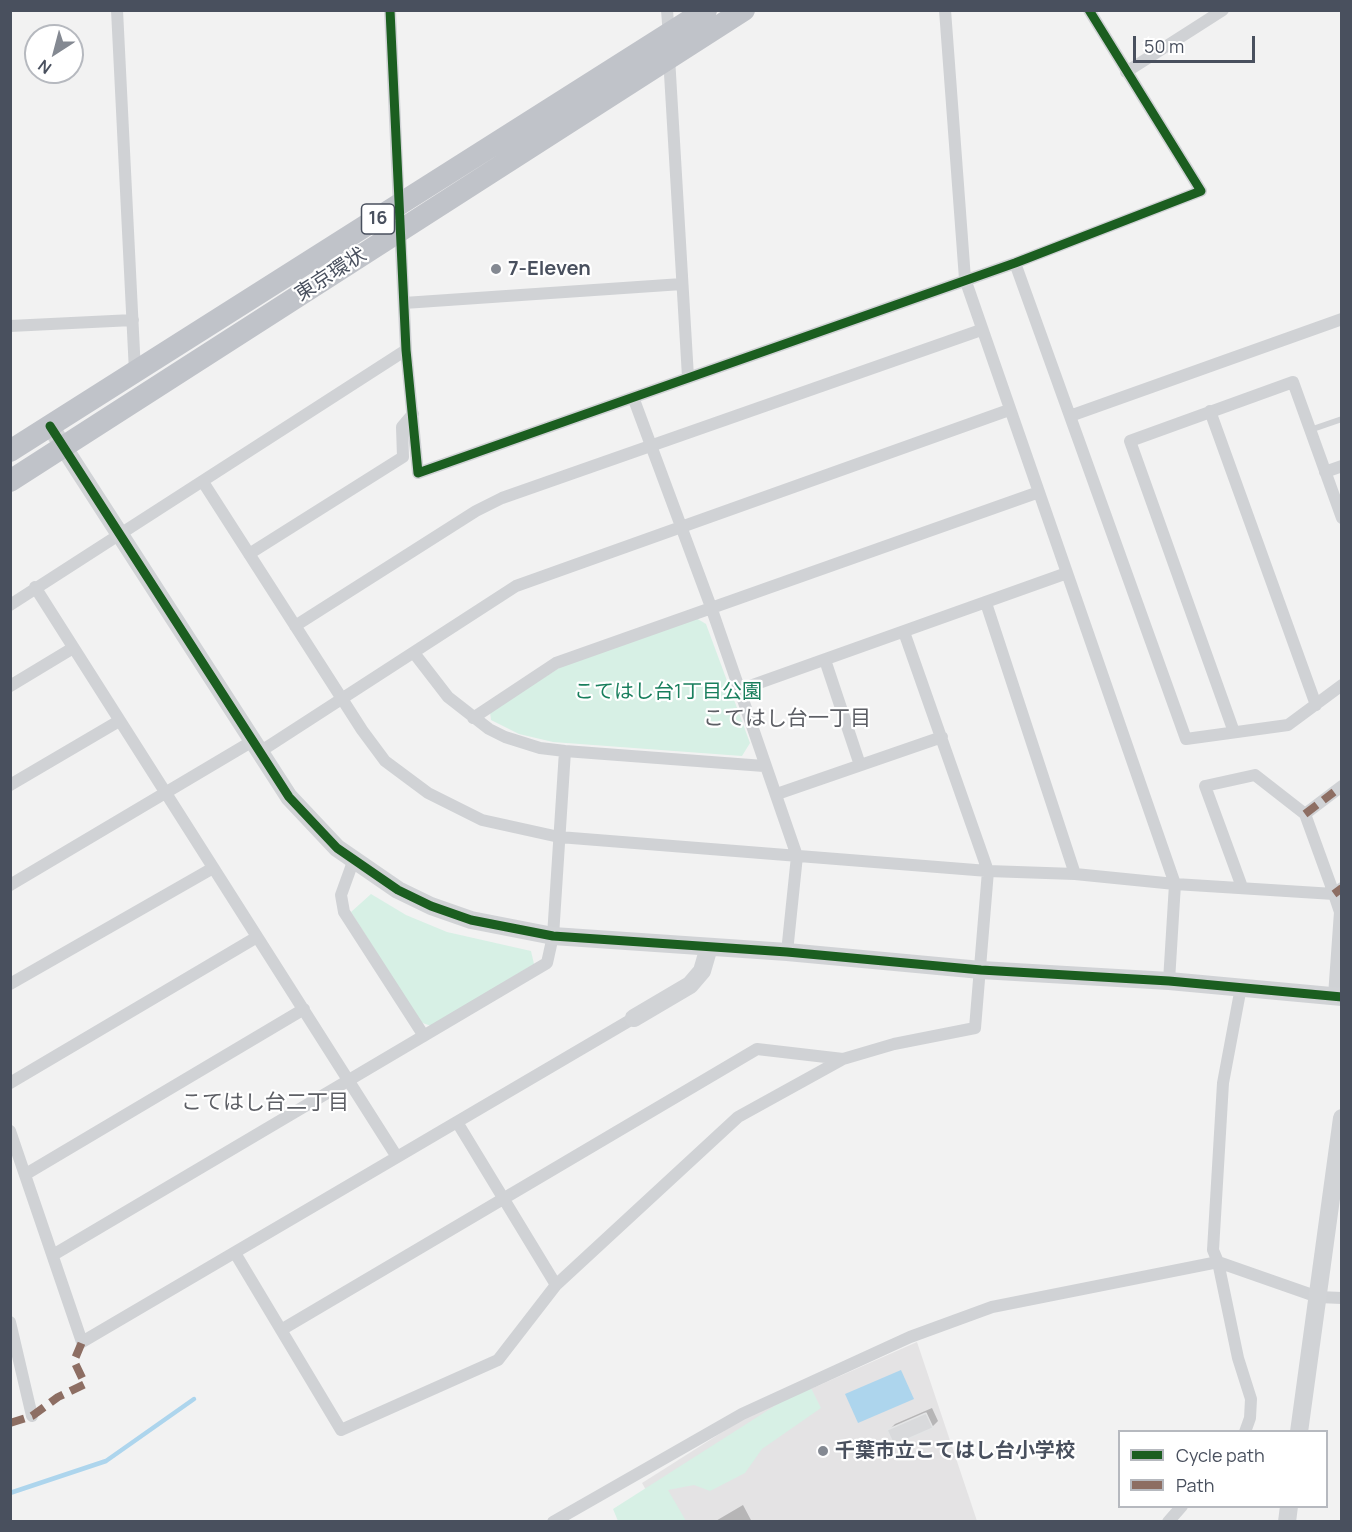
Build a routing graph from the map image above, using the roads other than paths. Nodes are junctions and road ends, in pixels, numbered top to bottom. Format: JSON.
{"nodes":[{"id":1,"x":117,"y":10,"type":"edge"},
{"id":2,"x":390,"y":10,"type":"edge"},
{"id":3,"x":667,"y":10,"type":"edge"},
{"id":4,"x":706,"y":10,"type":"edge"},
{"id":5,"x":744,"y":10,"type":"edge"},
{"id":6,"x":945,"y":10,"type":"edge"},
{"id":7,"x":1089,"y":10,"type":"edge"},
{"id":8,"x":1223,"y":10,"type":"edge"},
{"id":9,"x":668,"y":34,"type":"junction"},
{"id":10,"x":669,"y":58,"type":"junction"},
{"id":11,"x":1126,"y":72,"type":"junction"},
{"id":12,"x":399,"y":206,"type":"junction"},
{"id":13,"x":400,"y":230,"type":"junction"},
{"id":14,"x":1015,"y":263,"type":"junction"},
{"id":15,"x":965,"y":279,"type":"junction"},
{"id":16,"x":682,"y":284,"type":"junction"},
{"id":17,"x":404,"y":303,"type":"junction"},
{"id":18,"x":1341,"y":319,"type":"edge"},
{"id":19,"x":133,"y":320,"type":"junction"},
{"id":20,"x":10,"y":326,"type":"edge"},
{"id":21,"x":981,"y":330,"type":"junction"},
{"id":22,"x":406,"y":350,"type":"junction"},
{"id":23,"x":135,"y":372,"type":"junction"},
{"id":24,"x":688,"y":377,"type":"junction"},
{"id":25,"x":633,"y":397,"type":"junction"},
{"id":26,"x":1009,"y":410,"type":"junction"},
{"id":27,"x":1210,"y":411,"type":"junction"},
{"id":28,"x":412,"y":414,"type":"junction"},
{"id":29,"x":1070,"y":416,"type":"junction"},
{"id":30,"x":1341,"y":419,"type":"edge"},
{"id":31,"x":50,"y":426,"type":"junction"},
{"id":32,"x":1310,"y":430,"type":"junction"},
{"id":33,"x":652,"y":447,"type":"junction"},
{"id":34,"x":64,"y":448,"type":"junction"},
{"id":35,"x":10,"y":451,"type":"edge"},
{"id":36,"x":1341,"y":466,"type":"edge"},
{"id":37,"x":1325,"y":472,"type":"junction"},
{"id":38,"x":10,"y":482,"type":"edge"},
{"id":39,"x":203,"y":482,"type":"junction"},
{"id":40,"x":1039,"y":492,"type":"junction"},
{"id":41,"x":1341,"y":518,"type":"edge"},
{"id":42,"x":682,"y":527,"type":"junction"},
{"id":43,"x":120,"y":535,"type":"junction"},
{"id":44,"x":249,"y":554,"type":"junction"},
{"id":45,"x":1067,"y":573,"type":"junction"},
{"id":46,"x":35,"y":587,"type":"junction"},
{"id":47,"x":986,"y":603,"type":"junction"},
{"id":48,"x":10,"y":605,"type":"edge"},
{"id":49,"x":711,"y":607,"type":"junction"},
{"id":50,"x":295,"y":626,"type":"junction"},
{"id":51,"x":904,"y":632,"type":"junction"},
{"id":52,"x":73,"y":648,"type":"junction"},
{"id":53,"x":414,"y":653,"type":"junction"},
{"id":54,"x":825,"y":660,"type":"junction"},
{"id":55,"x":1341,"y":685,"type":"edge"},
{"id":56,"x":10,"y":686,"type":"edge"},
{"id":57,"x":739,"y":690,"type":"junction"},
{"id":58,"x":342,"y":698,"type":"junction"},
{"id":59,"x":1316,"y":705,"type":"junction"},
{"id":60,"x":473,"y":718,"type":"junction"},
{"id":61,"x":119,"y":721,"type":"junction"},
{"id":62,"x":1234,"y":732,"type":"junction"},
{"id":63,"x":942,"y":737,"type":"junction"},
{"id":64,"x":254,"y":747,"type":"junction"},
{"id":65,"x":565,"y":751,"type":"junction"},
{"id":66,"x":860,"y":765,"type":"junction"},
{"id":67,"x":765,"y":766,"type":"junction"},
{"id":68,"x":10,"y":785,"type":"edge"},
{"id":69,"x":166,"y":793,"type":"junction"},
{"id":70,"x":1339,"y":793,"type":"edge"},
{"id":71,"x":777,"y":794,"type":"junction"},
{"id":72,"x":1305,"y":814,"type":"junction"},
{"id":73,"x":559,"y":837,"type":"junction"},
{"id":74,"x":797,"y":856,"type":"junction"},
{"id":75,"x":354,"y":859,"type":"junction"},
{"id":76,"x":213,"y":867,"type":"junction"},
{"id":77,"x":988,"y":871,"type":"junction"},
{"id":78,"x":1075,"y":874,"type":"junction"},
{"id":79,"x":1175,"y":884,"type":"junction"},
{"id":80,"x":10,"y":885,"type":"edge"},
{"id":81,"x":1242,"y":887,"type":"junction"},
{"id":82,"x":1338,"y":891,"type":"edge"},
{"id":83,"x":553,"y":936,"type":"junction"},
{"id":84,"x":257,"y":938,"type":"junction"},
{"id":85,"x":709,"y":947,"type":"junction"},
{"id":86,"x":787,"y":952,"type":"junction"},
{"id":87,"x":981,"y":970,"type":"junction"},
{"id":88,"x":1169,"y":981,"type":"junction"},
{"id":89,"x":10,"y":984,"type":"edge"},
{"id":90,"x":1241,"y":987,"type":"junction"},
{"id":91,"x":1338,"y":997,"type":"edge"},
{"id":92,"x":304,"y":1009,"type":"junction"},
{"id":93,"x":634,"y":1018,"type":"joint"},
{"id":94,"x":424,"y":1036,"type":"junction"},
{"id":95,"x":843,"y":1059,"type":"junction"},
{"id":96,"x":350,"y":1081,"type":"junction"},
{"id":97,"x":10,"y":1083,"type":"edge"},
{"id":98,"x":1341,"y":1118,"type":"edge"},
{"id":99,"x":458,"y":1122,"type":"junction"},
{"id":100,"x":10,"y":1131,"type":"edge"},
{"id":101,"x":397,"y":1157,"type":"junction"},
{"id":102,"x":26,"y":1174,"type":"junction"},
{"id":103,"x":503,"y":1198,"type":"junction"},
{"id":104,"x":235,"y":1252,"type":"junction"},
{"id":105,"x":53,"y":1255,"type":"junction"},
{"id":106,"x":1218,"y":1262,"type":"junction"},
{"id":107,"x":556,"y":1285,"type":"junction"},
{"id":108,"x":1318,"y":1297,"type":"junction"},
{"id":109,"x":1341,"y":1298,"type":"edge"},
{"id":110,"x":10,"y":1322,"type":"edge"},
{"id":111,"x":281,"y":1330,"type":"junction"},
{"id":112,"x":32,"y":1416,"type":"dead end"},
{"id":113,"x":1245,"y":1430,"type":"edge"},
{"id":114,"x":1299,"y":1430,"type":"edge"},
{"id":115,"x":1180,"y":1508,"type":"edge"},
{"id":116,"x":554,"y":1521,"type":"edge"},
{"id":117,"x":1168,"y":1521,"type":"edge"}],
"edges":[{"from":1,"to":19,"type":"street"},
{"from":2,"to":12,"type":"street"},
{"from":3,"to":9,"type":"street"},
{"from":4,"to":9,"type":"highway","name":"東京環状","number":"16"},
{"from":5,"to":10,"type":"highway","name":"東京環状","number":"16"},
{"from":6,"to":15,"type":"street"},
{"from":7,"to":11,"type":"street"},
{"from":8,"to":11,"type":"street"},
{"from":9,"to":10,"type":"street"},
{"from":9,"to":12,"type":"highway","name":"東京環状","number":"16"},
{"from":10,"to":13,"type":"highway","name":"東京環状","number":"16"},
{"from":10,"to":16,"type":"street"},
{"from":11,"to":14,"type":"street"},
{"from":12,"to":13,"type":"street"},
{"from":12,"to":23,"type":"highway","name":"東京環状","number":"16"},
{"from":13,"to":17,"type":"street"},
{"from":13,"to":34,"type":"highway","name":"東京環状","number":"16"},
{"from":14,"to":15,"type":"street"},
{"from":14,"to":29,"type":"street"},
{"from":15,"to":21,"type":"street"},
{"from":15,"to":24,"type":"street"},
{"from":16,"to":17,"type":"street"},
{"from":16,"to":24,"type":"street"},
{"from":17,"to":22,"type":"street"},
{"from":18,"to":29,"type":"street"},
{"from":19,"to":20,"type":"street"},
{"from":19,"to":23,"type":"street"},
{"from":21,"to":26,"type":"street"},
{"from":21,"to":33,"type":"street"},
{"from":22,"to":28,"type":"street"},
{"from":22,"to":39,"type":"street"},
{"from":23,"to":31,"type":"highway","name":"東京環状","number":"16"},
{"from":24,"to":25,"type":"street"},
{"from":25,"to":28,"type":"street"},
{"from":25,"to":33,"type":"street"},
{"from":26,"to":40,"type":"street"},
{"from":26,"to":42,"type":"street"},
{"from":27,"to":32,"type":"street"},
{"from":27,"to":59,"type":"street"},
{"from":27,"to":62,"type":"street"},
{"from":28,"to":44,"type":"street"},
{"from":29,"to":62,"type":"street"},
{"from":30,"to":32,"type":"lane"},
{"from":31,"to":34,"type":"street"},
{"from":31,"to":35,"type":"highway","name":"東京環状","number":"16"},
{"from":32,"to":37,"type":"street"},
{"from":33,"to":42,"type":"street"},
{"from":33,"to":50,"type":"street"},
{"from":34,"to":38,"type":"highway","name":"東京環状","number":"16"},
{"from":34,"to":43,"type":"street"},
{"from":36,"to":37,"type":"street"},
{"from":37,"to":41,"type":"street"},
{"from":39,"to":43,"type":"street"},
{"from":39,"to":44,"type":"street"},
{"from":40,"to":45,"type":"street"},
{"from":40,"to":49,"type":"street"},
{"from":42,"to":49,"type":"street"},
{"from":42,"to":53,"type":"street"},
{"from":43,"to":46,"type":"street"},
{"from":43,"to":64,"type":"street"},
{"from":44,"to":50,"type":"street"},
{"from":45,"to":47,"type":"street"},
{"from":45,"to":79,"type":"street"},
{"from":46,"to":48,"type":"street"},
{"from":46,"to":52,"type":"street"},
{"from":47,"to":51,"type":"street"},
{"from":47,"to":78,"type":"street"},
{"from":49,"to":57,"type":"street"},
{"from":49,"to":60,"type":"street"},
{"from":50,"to":58,"type":"street"},
{"from":51,"to":54,"type":"street"},
{"from":51,"to":63,"type":"street"},
{"from":52,"to":56,"type":"street"},
{"from":52,"to":61,"type":"street"},
{"from":53,"to":58,"type":"street"},
{"from":53,"to":60,"type":"street"},
{"from":54,"to":57,"type":"street"},
{"from":54,"to":66,"type":"street"},
{"from":55,"to":59,"type":"street"},
{"from":57,"to":67,"type":"street"},
{"from":58,"to":64,"type":"street"},
{"from":58,"to":73,"type":"street"},
{"from":59,"to":62,"type":"street"},
{"from":60,"to":65,"type":"street"},
{"from":61,"to":68,"type":"street"},
{"from":61,"to":69,"type":"street"},
{"from":63,"to":66,"type":"street"},
{"from":63,"to":77,"type":"street"},
{"from":64,"to":69,"type":"street"},
{"from":64,"to":75,"type":"street"},
{"from":65,"to":67,"type":"street"},
{"from":65,"to":73,"type":"street"},
{"from":66,"to":71,"type":"street"},
{"from":67,"to":71,"type":"street"},
{"from":69,"to":76,"type":"street"},
{"from":69,"to":80,"type":"street"},
{"from":70,"to":72,"type":"street"},
{"from":71,"to":74,"type":"street"},
{"from":72,"to":81,"type":"street"},
{"from":72,"to":82,"type":"street"},
{"from":73,"to":74,"type":"street"},
{"from":73,"to":83,"type":"street"},
{"from":74,"to":77,"type":"street"},
{"from":74,"to":86,"type":"street"},
{"from":75,"to":83,"type":"street"},
{"from":75,"to":94,"type":"street"},
{"from":76,"to":84,"type":"street"},
{"from":76,"to":89,"type":"street"},
{"from":77,"to":78,"type":"street"},
{"from":77,"to":87,"type":"street"},
{"from":78,"to":79,"type":"street"},
{"from":79,"to":81,"type":"street"},
{"from":79,"to":88,"type":"street"},
{"from":81,"to":82,"type":"street"},
{"from":82,"to":91,"type":"street"},
{"from":83,"to":85,"type":"street"},
{"from":83,"to":94,"type":"street"},
{"from":84,"to":92,"type":"street"},
{"from":84,"to":97,"type":"street"},
{"from":85,"to":86,"type":"street"},
{"from":85,"to":93,"type":"street"},
{"from":86,"to":87,"type":"street"},
{"from":87,"to":88,"type":"street"},
{"from":87,"to":95,"type":"street"},
{"from":88,"to":90,"type":"street"},
{"from":90,"to":91,"type":"street"},
{"from":90,"to":106,"type":"street"},
{"from":92,"to":96,"type":"street"},
{"from":92,"to":102,"type":"street"},
{"from":93,"to":99,"type":"street"},
{"from":94,"to":96,"type":"street"},
{"from":95,"to":103,"type":"street"},
{"from":95,"to":107,"type":"street"},
{"from":96,"to":101,"type":"street"},
{"from":96,"to":105,"type":"street"},
{"from":98,"to":108,"type":"street"},
{"from":99,"to":101,"type":"street"},
{"from":99,"to":103,"type":"street"},
{"from":100,"to":102,"type":"street"},
{"from":101,"to":104,"type":"street"},
{"from":102,"to":105,"type":"street"},
{"from":103,"to":107,"type":"street"},
{"from":103,"to":111,"type":"street"},
{"from":104,"to":105,"type":"street"},
{"from":104,"to":111,"type":"street"},
{"from":106,"to":108,"type":"street"},
{"from":106,"to":113,"type":"street"},
{"from":106,"to":116,"type":"street"},
{"from":107,"to":111,"type":"street"},
{"from":108,"to":109,"type":"street"},
{"from":108,"to":114,"type":"street"},
{"from":110,"to":112,"type":"street"},
{"from":115,"to":117,"type":"street"}]}
